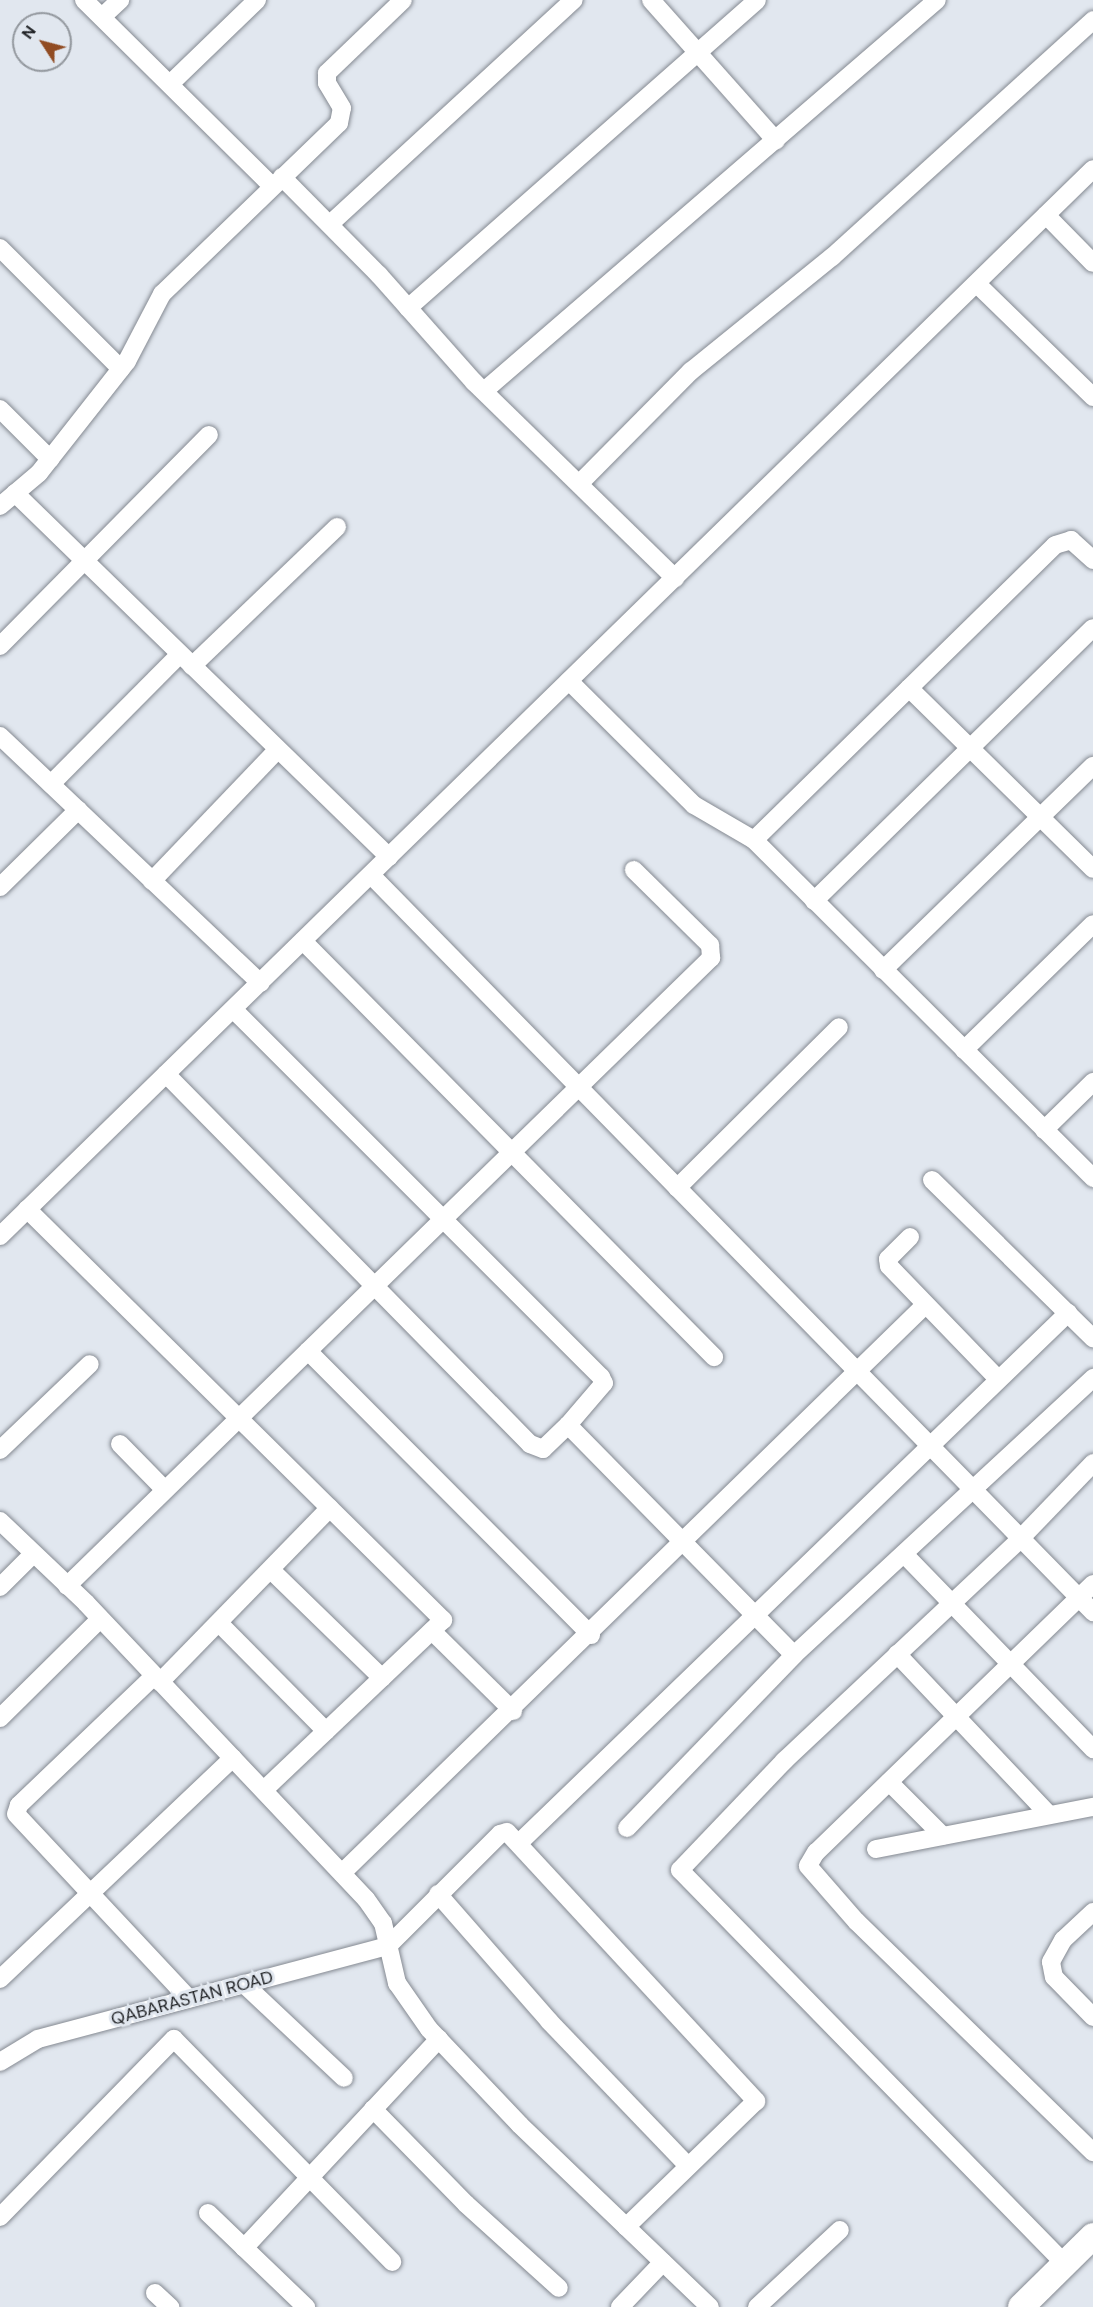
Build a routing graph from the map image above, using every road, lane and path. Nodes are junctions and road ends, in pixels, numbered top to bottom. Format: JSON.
{"nodes":[{"id":1,"x":84,"y":0,"type":"edge"},
{"id":2,"x":120,"y":0,"type":"edge"},
{"id":3,"x":256,"y":0,"type":"edge"},
{"id":4,"x":404,"y":0,"type":"edge"},
{"id":5,"x":574,"y":0,"type":"edge"},
{"id":6,"x":651,"y":0,"type":"edge"},
{"id":7,"x":757,"y":0,"type":"edge"},
{"id":8,"x":937,"y":0,"type":"edge"},
{"id":9,"x":102,"y":17,"type":"junction"},
{"id":10,"x":1093,"y":20,"type":"edge"},
{"id":11,"x":697,"y":53,"type":"junction"},
{"id":12,"x":170,"y":84,"type":"junction"},
{"id":13,"x":776,"y":141,"type":"junction"},
{"id":14,"x":1093,"y":169,"type":"edge"},
{"id":15,"x":277,"y":181,"type":"junction"},
{"id":16,"x":1046,"y":215,"type":"junction"},
{"id":17,"x":330,"y":224,"type":"junction"},
{"id":18,"x":0,"y":248,"type":"edge"},
{"id":19,"x":1093,"y":263,"type":"edge"},
{"id":20,"x":977,"y":284,"type":"junction"},
{"id":21,"x":408,"y":308,"type":"junction"},
{"id":22,"x":121,"y":369,"type":"junction"},
{"id":23,"x":484,"y":391,"type":"junction"},
{"id":24,"x":1093,"y":397,"type":"edge"},
{"id":25,"x":0,"y":409,"type":"edge"},
{"id":26,"x":209,"y":435,"type":"dead end"},
{"id":27,"x":50,"y":459,"type":"junction"},
{"id":28,"x":580,"y":483,"type":"junction"},
{"id":29,"x":15,"y":493,"type":"junction"},
{"id":30,"x":0,"y":506,"type":"edge"},
{"id":31,"x":337,"y":527,"type":"dead end"},
{"id":32,"x":1093,"y":560,"type":"edge"},
{"id":33,"x":85,"y":561,"type":"junction"},
{"id":34,"x":675,"y":578,"type":"junction"},
{"id":35,"x":1093,"y":628,"type":"edge"},
{"id":36,"x":0,"y":646,"type":"edge"},
{"id":37,"x":186,"y":660,"type":"junction"},
{"id":38,"x":570,"y":681,"type":"junction"},
{"id":39,"x":909,"y":688,"type":"junction"},
{"id":40,"x":0,"y":736,"type":"edge"},
{"id":41,"x":970,"y":748,"type":"junction"},
{"id":42,"x":278,"y":749,"type":"junction"},
{"id":43,"x":1093,"y":766,"type":"edge"},
{"id":44,"x":51,"y":784,"type":"junction"},
{"id":45,"x":78,"y":810,"type":"junction"},
{"id":46,"x":1041,"y":818,"type":"junction"},
{"id":47,"x":754,"y":840,"type":"junction"},
{"id":48,"x":389,"y":857,"type":"junction"},
{"id":49,"x":1093,"y":869,"type":"edge"},
{"id":50,"x":634,"y":870,"type":"dead end"},
{"id":51,"x":370,"y":875,"type":"junction"},
{"id":52,"x":152,"y":880,"type":"junction"},
{"id":53,"x":0,"y":887,"type":"edge"},
{"id":54,"x":814,"y":901,"type":"junction"},
{"id":55,"x":1092,"y":928,"type":"edge"},
{"id":56,"x":303,"y":941,"type":"junction"},
{"id":57,"x":883,"y":970,"type":"junction"},
{"id":58,"x":260,"y":983,"type":"junction"},
{"id":59,"x":233,"y":1009,"type":"junction"},
{"id":60,"x":839,"y":1027,"type":"dead end"},
{"id":61,"x":964,"y":1050,"type":"junction"},
{"id":62,"x":166,"y":1074,"type":"junction"},
{"id":63,"x":1093,"y":1082,"type":"edge"},
{"id":64,"x":581,"y":1085,"type":"junction"},
{"id":65,"x":1044,"y":1130,"type":"junction"},
{"id":66,"x":513,"y":1152,"type":"junction"},
{"id":67,"x":1093,"y":1178,"type":"edge"},
{"id":68,"x":932,"y":1180,"type":"dead end"},
{"id":69,"x":677,"y":1188,"type":"junction"},
{"id":70,"x":27,"y":1209,"type":"junction"},
{"id":71,"x":444,"y":1218,"type":"junction"},
{"id":72,"x":0,"y":1236,"type":"edge"},
{"id":73,"x":910,"y":1237,"type":"dead end"},
{"id":74,"x":376,"y":1284,"type":"junction"},
{"id":75,"x":926,"y":1305,"type":"junction"},
{"id":76,"x":1068,"y":1313,"type":"junction"},
{"id":77,"x":1093,"y":1338,"type":"edge"},
{"id":78,"x":308,"y":1351,"type":"junction"},
{"id":79,"x":714,"y":1357,"type":"dead end"},
{"id":80,"x":90,"y":1364,"type":"dead end"},
{"id":81,"x":857,"y":1372,"type":"junction"},
{"id":82,"x":1093,"y":1378,"type":"edge"},
{"id":83,"x":998,"y":1379,"type":"junction"},
{"id":84,"x":239,"y":1418,"type":"junction"},
{"id":85,"x":568,"y":1425,"type":"junction"},
{"id":86,"x":120,"y":1444,"type":"dead end"},
{"id":87,"x":929,"y":1446,"type":"junction"},
{"id":88,"x":0,"y":1450,"type":"edge"},
{"id":89,"x":1093,"y":1463,"type":"edge"},
{"id":90,"x":165,"y":1490,"type":"junction"},
{"id":91,"x":973,"y":1492,"type":"junction"},
{"id":92,"x":330,"y":1508,"type":"junction"},
{"id":93,"x":0,"y":1521,"type":"edge"},
{"id":94,"x":1019,"y":1540,"type":"junction"},
{"id":95,"x":682,"y":1545,"type":"junction"},
{"id":96,"x":33,"y":1554,"type":"junction"},
{"id":97,"x":904,"y":1554,"type":"junction"},
{"id":98,"x":271,"y":1570,"type":"junction"},
{"id":99,"x":1093,"y":1584,"type":"edge"},
{"id":100,"x":67,"y":1586,"type":"junction"},
{"id":101,"x":0,"y":1587,"type":"edge"},
{"id":102,"x":1079,"y":1598,"type":"junction"},
{"id":103,"x":951,"y":1604,"type":"junction"},
{"id":104,"x":1093,"y":1612,"type":"edge"},
{"id":105,"x":754,"y":1616,"type":"junction"},
{"id":106,"x":100,"y":1619,"type":"junction"},
{"id":107,"x":219,"y":1623,"type":"junction"},
{"id":108,"x":432,"y":1631,"type":"junction"},
{"id":109,"x":591,"y":1635,"type":"junction"},
{"id":110,"x":897,"y":1654,"type":"junction"},
{"id":111,"x":794,"y":1655,"type":"junction"},
{"id":112,"x":1010,"y":1665,"type":"junction"},
{"id":113,"x":382,"y":1678,"type":"junction"},
{"id":114,"x":157,"y":1679,"type":"junction"},
{"id":115,"x":513,"y":1711,"type":"junction"},
{"id":116,"x":957,"y":1716,"type":"junction"},
{"id":117,"x":0,"y":1718,"type":"edge"},
{"id":118,"x":326,"y":1731,"type":"junction"},
{"id":119,"x":1093,"y":1749,"type":"edge"},
{"id":120,"x":233,"y":1758,"type":"junction"},
{"id":121,"x":889,"y":1782,"type":"junction"},
{"id":122,"x":264,"y":1790,"type":"junction"},
{"id":123,"x":1093,"y":1806,"type":"edge"},
{"id":124,"x":1050,"y":1815,"type":"junction"},
{"id":125,"x":627,"y":1828,"type":"dead end"},
{"id":126,"x":943,"y":1836,"type":"junction"},
{"id":127,"x":520,"y":1842,"type":"junction"},
{"id":128,"x":876,"y":1849,"type":"dead end"},
{"id":129,"x":342,"y":1873,"type":"junction"},
{"id":130,"x":438,"y":1894,"type":"junction"},
{"id":131,"x":88,"y":1895,"type":"junction"},
{"id":132,"x":1093,"y":1912,"type":"edge"},
{"id":133,"x":388,"y":1946,"type":"junction"},
{"id":134,"x":0,"y":1979,"type":"edge"},
{"id":135,"x":244,"y":1984,"type":"junction"},
{"id":136,"x":189,"y":1999,"type":"junction"},
{"id":137,"x":1093,"y":2017,"type":"edge"},
{"id":138,"x":439,"y":2039,"type":"junction"},
{"id":139,"x":0,"y":2062,"type":"edge"},
{"id":140,"x":344,"y":2078,"type":"dead end"},
{"id":141,"x":373,"y":2109,"type":"junction"},
{"id":142,"x":1093,"y":2152,"type":"edge"},
{"id":143,"x":687,"y":2165,"type":"junction"},
{"id":144,"x":309,"y":2178,"type":"junction"},
{"id":145,"x":208,"y":2213,"type":"dead end"},
{"id":146,"x":0,"y":2217,"type":"edge"},
{"id":147,"x":626,"y":2227,"type":"junction"},
{"id":148,"x":840,"y":2230,"type":"dead end"},
{"id":149,"x":1093,"y":2236,"type":"edge"},
{"id":150,"x":244,"y":2248,"type":"junction"},
{"id":151,"x":392,"y":2262,"type":"dead end"},
{"id":152,"x":663,"y":2262,"type":"junction"},
{"id":153,"x":1065,"y":2264,"type":"junction"},
{"id":154,"x":559,"y":2288,"type":"dead end"},
{"id":155,"x":155,"y":2293,"type":"dead end"},
{"id":156,"x":170,"y":2307,"type":"edge"},
{"id":157,"x":306,"y":2307,"type":"edge"},
{"id":158,"x":620,"y":2307,"type":"edge"},
{"id":159,"x":710,"y":2307,"type":"edge"},
{"id":160,"x":757,"y":2307,"type":"edge"},
{"id":161,"x":1021,"y":2307,"type":"edge"}],
"edges":[{"from":1,"to":9,"type":"street"},
{"from":2,"to":9,"type":"street"},
{"from":3,"to":12,"type":"street"},
{"from":4,"to":15,"type":"street"},
{"from":5,"to":17,"type":"street"},
{"from":6,"to":11,"type":"street"},
{"from":7,"to":11,"type":"street"},
{"from":8,"to":13,"type":"street"},
{"from":9,"to":12,"type":"street"},
{"from":10,"to":28,"type":"street"},
{"from":11,"to":13,"type":"street"},
{"from":11,"to":21,"type":"street"},
{"from":12,"to":15,"type":"street"},
{"from":13,"to":23,"type":"street"},
{"from":14,"to":16,"type":"street"},
{"from":15,"to":17,"type":"street"},
{"from":15,"to":22,"type":"street"},
{"from":16,"to":19,"type":"street"},
{"from":16,"to":20,"type":"street"},
{"from":17,"to":21,"type":"street"},
{"from":18,"to":22,"type":"street"},
{"from":20,"to":24,"type":"street"},
{"from":20,"to":34,"type":"street"},
{"from":21,"to":23,"type":"street"},
{"from":22,"to":27,"type":"street"},
{"from":23,"to":28,"type":"street"},
{"from":25,"to":27,"type":"street"},
{"from":26,"to":33,"type":"street"},
{"from":27,"to":29,"type":"street"},
{"from":28,"to":34,"type":"street"},
{"from":29,"to":30,"type":"street"},
{"from":29,"to":33,"type":"street"},
{"from":31,"to":37,"type":"street"},
{"from":32,"to":39,"type":"street"},
{"from":33,"to":36,"type":"street"},
{"from":33,"to":37,"type":"street"},
{"from":34,"to":38,"type":"street"},
{"from":35,"to":41,"type":"street"},
{"from":37,"to":42,"type":"street"},
{"from":37,"to":44,"type":"street"},
{"from":38,"to":47,"type":"street"},
{"from":38,"to":48,"type":"street"},
{"from":39,"to":41,"type":"street"},
{"from":39,"to":47,"type":"street"},
{"from":40,"to":44,"type":"street"},
{"from":41,"to":46,"type":"street"},
{"from":41,"to":54,"type":"street"},
{"from":42,"to":48,"type":"street"},
{"from":42,"to":52,"type":"street"},
{"from":43,"to":46,"type":"street"},
{"from":44,"to":45,"type":"street"},
{"from":45,"to":52,"type":"street"},
{"from":45,"to":53,"type":"street"},
{"from":46,"to":49,"type":"street"},
{"from":46,"to":57,"type":"street"},
{"from":47,"to":54,"type":"street"},
{"from":48,"to":51,"type":"street"},
{"from":50,"to":64,"type":"street"},
{"from":51,"to":56,"type":"street"},
{"from":51,"to":64,"type":"street"},
{"from":52,"to":58,"type":"street"},
{"from":54,"to":57,"type":"street"},
{"from":55,"to":61,"type":"street"},
{"from":56,"to":58,"type":"street"},
{"from":56,"to":66,"type":"street"},
{"from":57,"to":61,"type":"street"},
{"from":58,"to":59,"type":"street"},
{"from":59,"to":62,"type":"street"},
{"from":59,"to":71,"type":"street"},
{"from":60,"to":69,"type":"street"},
{"from":61,"to":65,"type":"street"},
{"from":62,"to":70,"type":"street"},
{"from":62,"to":74,"type":"street"},
{"from":63,"to":65,"type":"street"},
{"from":64,"to":66,"type":"street"},
{"from":64,"to":69,"type":"street"},
{"from":65,"to":67,"type":"street"},
{"from":66,"to":71,"type":"street"},
{"from":66,"to":79,"type":"street"},
{"from":68,"to":76,"type":"street"},
{"from":69,"to":81,"type":"street"},
{"from":70,"to":72,"type":"street"},
{"from":70,"to":84,"type":"street"},
{"from":71,"to":74,"type":"street"},
{"from":71,"to":85,"type":"street"},
{"from":73,"to":75,"type":"street"},
{"from":74,"to":78,"type":"street"},
{"from":74,"to":85,"type":"street"},
{"from":75,"to":81,"type":"street"},
{"from":75,"to":83,"type":"street"},
{"from":76,"to":77,"type":"street"},
{"from":76,"to":83,"type":"street"},
{"from":78,"to":84,"type":"street"},
{"from":78,"to":109,"type":"street"},
{"from":80,"to":88,"type":"street"},
{"from":81,"to":87,"type":"street"},
{"from":81,"to":95,"type":"street"},
{"from":82,"to":91,"type":"street"},
{"from":83,"to":87,"type":"street"},
{"from":84,"to":90,"type":"street"},
{"from":84,"to":92,"type":"street"},
{"from":85,"to":95,"type":"street"},
{"from":86,"to":90,"type":"street"},
{"from":87,"to":91,"type":"street"},
{"from":87,"to":105,"type":"street"},
{"from":89,"to":94,"type":"street"},
{"from":90,"to":100,"type":"street"},
{"from":91,"to":94,"type":"street"},
{"from":91,"to":97,"type":"street"},
{"from":92,"to":98,"type":"street"},
{"from":92,"to":108,"type":"street"},
{"from":93,"to":96,"type":"street"},
{"from":94,"to":102,"type":"street"},
{"from":94,"to":103,"type":"street"},
{"from":95,"to":105,"type":"street"},
{"from":95,"to":109,"type":"street"},
{"from":96,"to":100,"type":"street"},
{"from":96,"to":101,"type":"street"},
{"from":97,"to":103,"type":"street"},
{"from":97,"to":111,"type":"street"},
{"from":98,"to":107,"type":"street"},
{"from":98,"to":113,"type":"street"},
{"from":99,"to":102,"type":"street"},
{"from":100,"to":106,"type":"street"},
{"from":102,"to":104,"type":"street"},
{"from":102,"to":112,"type":"street"},
{"from":103,"to":110,"type":"street"},
{"from":103,"to":112,"type":"street"},
{"from":105,"to":111,"type":"street"},
{"from":105,"to":127,"type":"street"},
{"from":106,"to":114,"type":"street"},
{"from":106,"to":117,"type":"street"},
{"from":107,"to":114,"type":"street"},
{"from":107,"to":118,"type":"street"},
{"from":108,"to":113,"type":"street"},
{"from":108,"to":115,"type":"street"},
{"from":109,"to":115,"type":"street"},
{"from":110,"to":116,"type":"street"},
{"from":110,"to":153,"type":"street"},
{"from":111,"to":125,"type":"street"},
{"from":112,"to":116,"type":"street"},
{"from":112,"to":119,"type":"street"},
{"from":113,"to":118,"type":"street"},
{"from":114,"to":120,"type":"street"},
{"from":114,"to":131,"type":"street"},
{"from":115,"to":129,"type":"street"},
{"from":116,"to":121,"type":"street"},
{"from":116,"to":124,"type":"street"},
{"from":118,"to":122,"type":"street"},
{"from":120,"to":122,"type":"street"},
{"from":120,"to":131,"type":"street"},
{"from":121,"to":126,"type":"street"},
{"from":121,"to":142,"type":"street"},
{"from":122,"to":129,"type":"street"},
{"from":123,"to":124,"type":"street"},
{"from":124,"to":126,"type":"street"},
{"from":126,"to":128,"type":"street"},
{"from":127,"to":130,"type":"street"},
{"from":127,"to":143,"type":"street"},
{"from":129,"to":133,"type":"street"},
{"from":130,"to":133,"type":"street"},
{"from":130,"to":143,"type":"street"},
{"from":131,"to":134,"type":"street"},
{"from":131,"to":136,"type":"street"},
{"from":132,"to":137,"type":"street"},
{"from":133,"to":135,"type":"street","name":"QABARASTAN ROAD"},
{"from":133,"to":138,"type":"street"},
{"from":135,"to":136,"type":"street","name":"QABARASTAN ROAD"},
{"from":135,"to":140,"type":"street"},
{"from":136,"to":139,"type":"street","name":"QABARASTAN ROAD"},
{"from":138,"to":141,"type":"street"},
{"from":138,"to":147,"type":"street"},
{"from":141,"to":144,"type":"street"},
{"from":141,"to":154,"type":"street"},
{"from":143,"to":147,"type":"street"},
{"from":144,"to":146,"type":"street"},
{"from":144,"to":150,"type":"street"},
{"from":144,"to":151,"type":"street"},
{"from":145,"to":150,"type":"street"},
{"from":147,"to":152,"type":"street"},
{"from":148,"to":160,"type":"street"},
{"from":149,"to":153,"type":"street"},
{"from":150,"to":157,"type":"street"},
{"from":152,"to":158,"type":"street"},
{"from":152,"to":159,"type":"street"},
{"from":153,"to":161,"type":"street"},
{"from":155,"to":156,"type":"street"}]}
